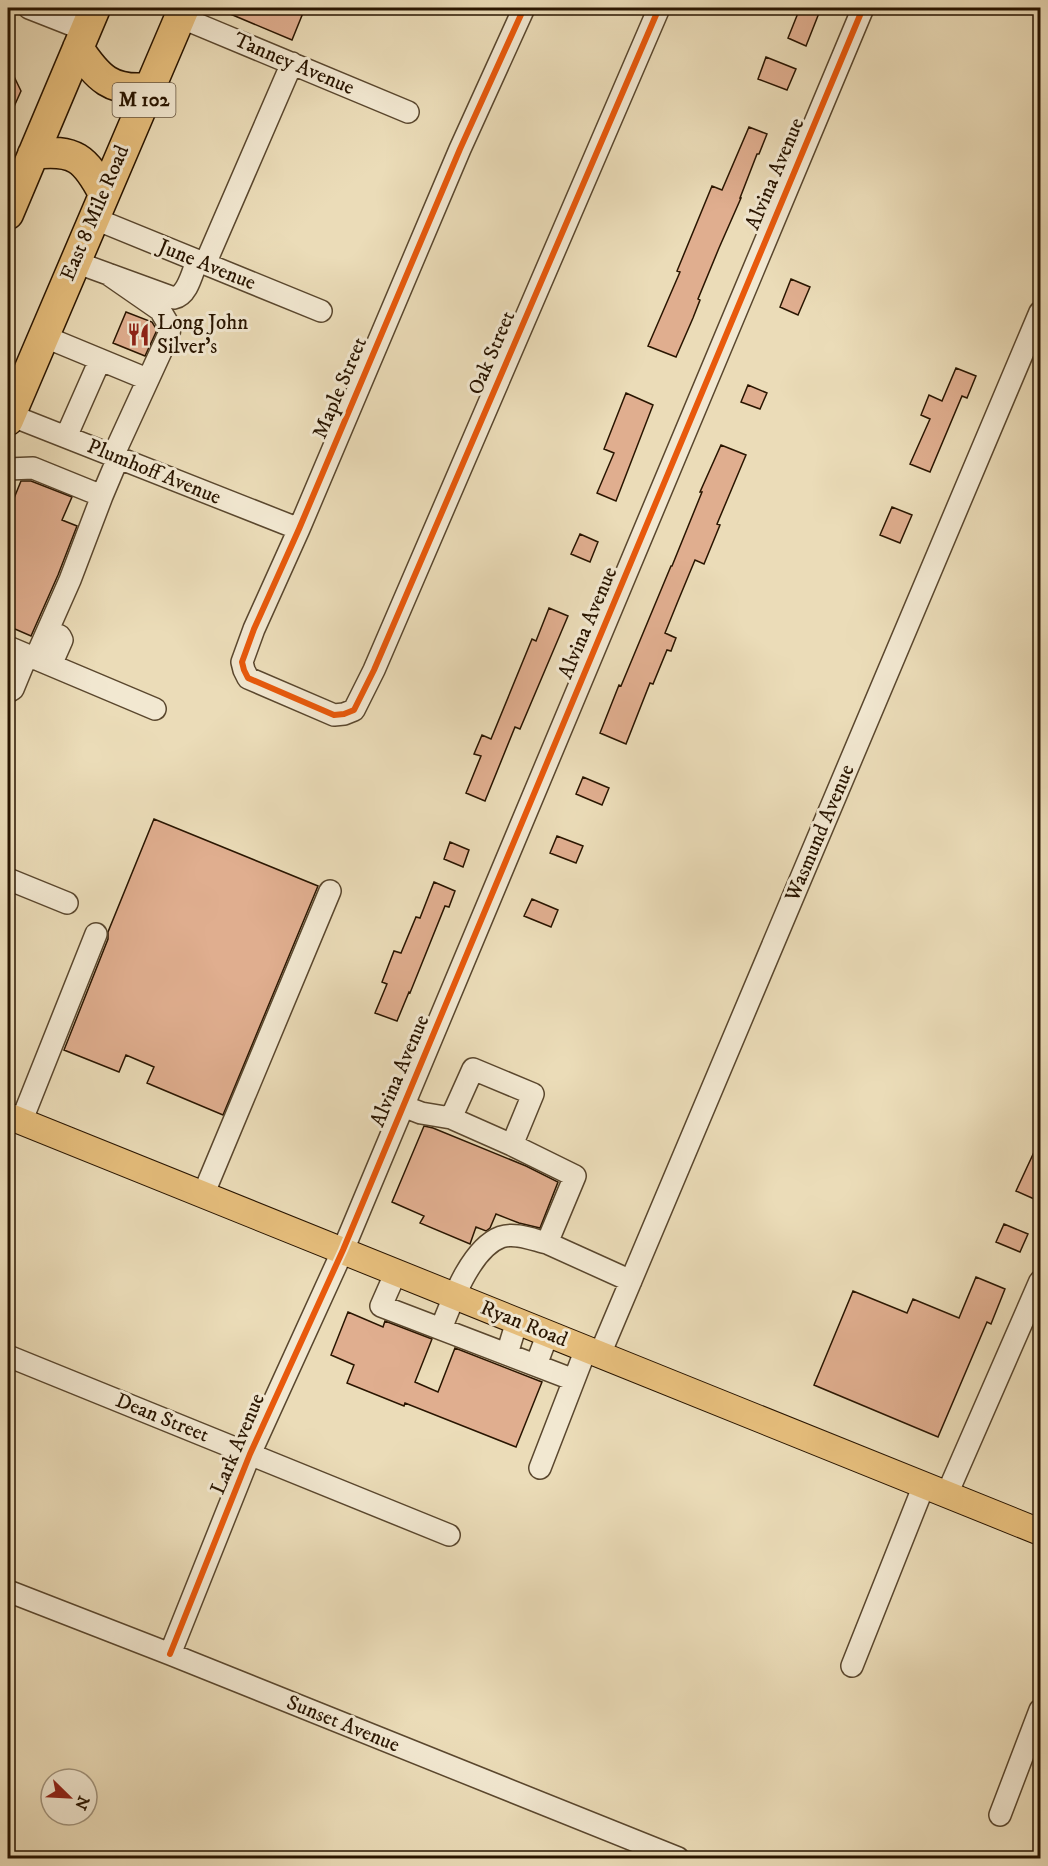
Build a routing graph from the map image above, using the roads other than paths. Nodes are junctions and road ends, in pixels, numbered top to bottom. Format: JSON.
{"nodes":[{"id":1,"x":29,"y":8,"type":"edge"},
{"id":2,"x":524,"y":8,"type":"edge"},
{"id":3,"x":659,"y":8,"type":"edge"},
{"id":4,"x":863,"y":8,"type":"edge"},
{"id":5,"x":182,"y":12,"type":"edge"},
{"id":6,"x":86,"y":29,"type":"edge"},
{"id":7,"x":292,"y":63,"type":"junction"},
{"id":8,"x":149,"y":88,"type":"junction"},
{"id":9,"x":408,"y":112,"type":"dead end"},
{"id":10,"x":33,"y":154,"type":"junction"},
{"id":11,"x":98,"y":206,"type":"junction"},
{"id":12,"x":8,"y":214,"type":"edge"},
{"id":13,"x":75,"y":262,"type":"junction"},
{"id":14,"x":201,"y":263,"type":"junction"},
{"id":15,"x":108,"y":274,"type":"junction"},
{"id":16,"x":321,"y":311,"type":"dead end"},
{"id":17,"x":1041,"y":312,"type":"edge"},
{"id":18,"x":43,"y":336,"type":"junction"},
{"id":19,"x":100,"y":360,"type":"junction"},
{"id":20,"x":147,"y":379,"type":"junction"},
{"id":21,"x":9,"y":417,"type":"edge"},
{"id":22,"x":66,"y":437,"type":"junction"},
{"id":23,"x":116,"y":457,"type":"junction"},
{"id":24,"x":8,"y":469,"type":"edge"},
{"id":25,"x":102,"y":496,"type":"junction"},
{"id":26,"x":299,"y":529,"type":"junction"},
{"id":27,"x":8,"y":647,"type":"edge"},
{"id":28,"x":38,"y":660,"type":"junction"},
{"id":29,"x":8,"y":692,"type":"edge"},
{"id":30,"x":155,"y":709,"type":"dead end"},
{"id":31,"x":354,"y":710,"type":"joint"},
{"id":32,"x":8,"y":879,"type":"edge"},
{"id":33,"x":330,"y":891,"type":"dead end"},
{"id":34,"x":67,"y":903,"type":"dead end"},
{"id":35,"x":96,"y":934,"type":"dead end"},
{"id":36,"x":403,"y":1106,"type":"junction"},
{"id":37,"x":451,"y":1118,"type":"junction"},
{"id":38,"x":14,"y":1119,"type":"edge"},
{"id":39,"x":512,"y":1145,"type":"junction"},
{"id":40,"x":203,"y":1195,"type":"junction"},
{"id":41,"x":547,"y":1243,"type":"junction"},
{"id":42,"x":343,"y":1250,"type":"junction"},
{"id":43,"x":396,"y":1272,"type":"junction"},
{"id":44,"x":631,"y":1281,"type":"junction"},
{"id":45,"x":1041,"y":1281,"type":"edge"},
{"id":46,"x":454,"y":1296,"type":"junction"},
{"id":47,"x":491,"y":1310,"type":"junction"},
{"id":48,"x":518,"y":1321,"type":"junction"},
{"id":49,"x":441,"y":1329,"type":"junction"},
{"id":50,"x":548,"y":1333,"type":"junction"},
{"id":51,"x":480,"y":1344,"type":"junction"},
{"id":52,"x":593,"y":1352,"type":"junction"},
{"id":53,"x":507,"y":1354,"type":"junction"},
{"id":54,"x":8,"y":1356,"type":"edge"},
{"id":55,"x":536,"y":1365,"type":"junction"},
{"id":56,"x":574,"y":1380,"type":"junction"},
{"id":57,"x":250,"y":1454,"type":"junction"},
{"id":58,"x":540,"y":1468,"type":"dead end"},
{"id":59,"x":936,"y":1490,"type":"junction"},
{"id":60,"x":1041,"y":1532,"type":"edge"},
{"id":61,"x":449,"y":1535,"type":"dead end"},
{"id":62,"x":8,"y":1591,"type":"edge"},
{"id":63,"x":170,"y":1654,"type":"junction"},
{"id":64,"x":852,"y":1666,"type":"dead end"},
{"id":65,"x":1041,"y":1710,"type":"edge"},
{"id":66,"x":1000,"y":1815,"type":"dead end"},
{"id":67,"x":678,"y":1858,"type":"edge"}],
"edges":[{"from":1,"to":6,"type":"street"},
{"from":2,"to":26,"type":"street","name":"Maple Street"},
{"from":3,"to":31,"type":"street","name":"Oak Street"},
{"from":4,"to":36,"type":"street","name":"Alvina Avenue"},
{"from":5,"to":7,"type":"street","name":"Tanney Avenue"},
{"from":5,"to":8,"type":"highway","name":"East 8 Mile Road","number":"M 102"},
{"from":6,"to":8,"type":"highway"},
{"from":6,"to":10,"type":"highway"},
{"from":7,"to":9,"type":"street","name":"Tanney Avenue"},
{"from":7,"to":14,"type":"street"},
{"from":8,"to":11,"type":"highway","name":"East 8 Mile Road","number":"M 102"},
{"from":10,"to":11,"type":"highway"},
{"from":10,"to":12,"type":"highway"},
{"from":11,"to":13,"type":"highway","name":"East 8 Mile Road","number":"M 102"},
{"from":11,"to":14,"type":"street","name":"June Avenue"},
{"from":13,"to":15,"type":"street"},
{"from":13,"to":18,"type":"highway","name":"East 8 Mile Road","number":"M 102"},
{"from":14,"to":15,"type":"street"},
{"from":14,"to":16,"type":"street","name":"June Avenue"},
{"from":15,"to":20,"type":"street"},
{"from":17,"to":44,"type":"street","name":"Wasmund Avenue"},
{"from":18,"to":19,"type":"street"},
{"from":18,"to":21,"type":"highway","name":"East 8 Mile Road","number":"M 102"},
{"from":19,"to":20,"type":"street"},
{"from":19,"to":22,"type":"street"},
{"from":20,"to":23,"type":"street"},
{"from":21,"to":22,"type":"street","name":"Plumhoff Avenue"},
{"from":22,"to":23,"type":"street","name":"Plumhoff Avenue"},
{"from":23,"to":25,"type":"street"},
{"from":23,"to":26,"type":"street","name":"Plumhoff Avenue"},
{"from":24,"to":25,"type":"street"},
{"from":25,"to":28,"type":"street"},
{"from":26,"to":31,"type":"street","name":"Maple Street"},
{"from":27,"to":28,"type":"street"},
{"from":28,"to":29,"type":"street"},
{"from":28,"to":30,"type":"street"},
{"from":32,"to":34,"type":"street"},
{"from":33,"to":40,"type":"street"},
{"from":35,"to":38,"type":"street"},
{"from":36,"to":37,"type":"street"},
{"from":36,"to":42,"type":"street","name":"Alvina Avenue"},
{"from":37,"to":39,"type":"street"},
{"from":37,"to":39,"type":"street"},
{"from":38,"to":40,"type":"main road","name":"Ryan Road"},
{"from":39,"to":41,"type":"street"},
{"from":40,"to":42,"type":"main road","name":"Ryan Road"},
{"from":41,"to":44,"type":"street"},
{"from":41,"to":46,"type":"street"},
{"from":42,"to":43,"type":"main road","name":"Ryan Road"},
{"from":42,"to":57,"type":"street","name":"Lark Avenue"},
{"from":43,"to":46,"type":"main road","name":"Ryan Road"},
{"from":43,"to":49,"type":"street"},
{"from":44,"to":52,"type":"street","name":"Wasmund Avenue"},
{"from":45,"to":59,"type":"street"},
{"from":46,"to":47,"type":"main road","name":"Ryan Road"},
{"from":46,"to":49,"type":"street"},
{"from":47,"to":48,"type":"main road","name":"Ryan Road"},
{"from":47,"to":51,"type":"street"},
{"from":48,"to":50,"type":"main road","name":"Ryan Road"},
{"from":48,"to":53,"type":"street"},
{"from":49,"to":51,"type":"street"},
{"from":50,"to":52,"type":"main road","name":"Ryan Road"},
{"from":50,"to":55,"type":"street"},
{"from":51,"to":53,"type":"street"},
{"from":52,"to":56,"type":"street","name":"Wasmund Avenue"},
{"from":52,"to":59,"type":"main road","name":"Ryan Road"},
{"from":53,"to":55,"type":"street"},
{"from":54,"to":57,"type":"street","name":"Dean Street"},
{"from":55,"to":56,"type":"street"},
{"from":56,"to":58,"type":"street","name":"Wasmund Avenue"},
{"from":57,"to":61,"type":"street","name":"Dean Street"},
{"from":57,"to":63,"type":"street","name":"Lark Avenue"},
{"from":59,"to":60,"type":"main road","name":"Ryan Road"},
{"from":59,"to":64,"type":"street"},
{"from":62,"to":63,"type":"street","name":"Sunset Avenue"},
{"from":63,"to":67,"type":"street","name":"Sunset Avenue"},
{"from":65,"to":66,"type":"street"}]}
